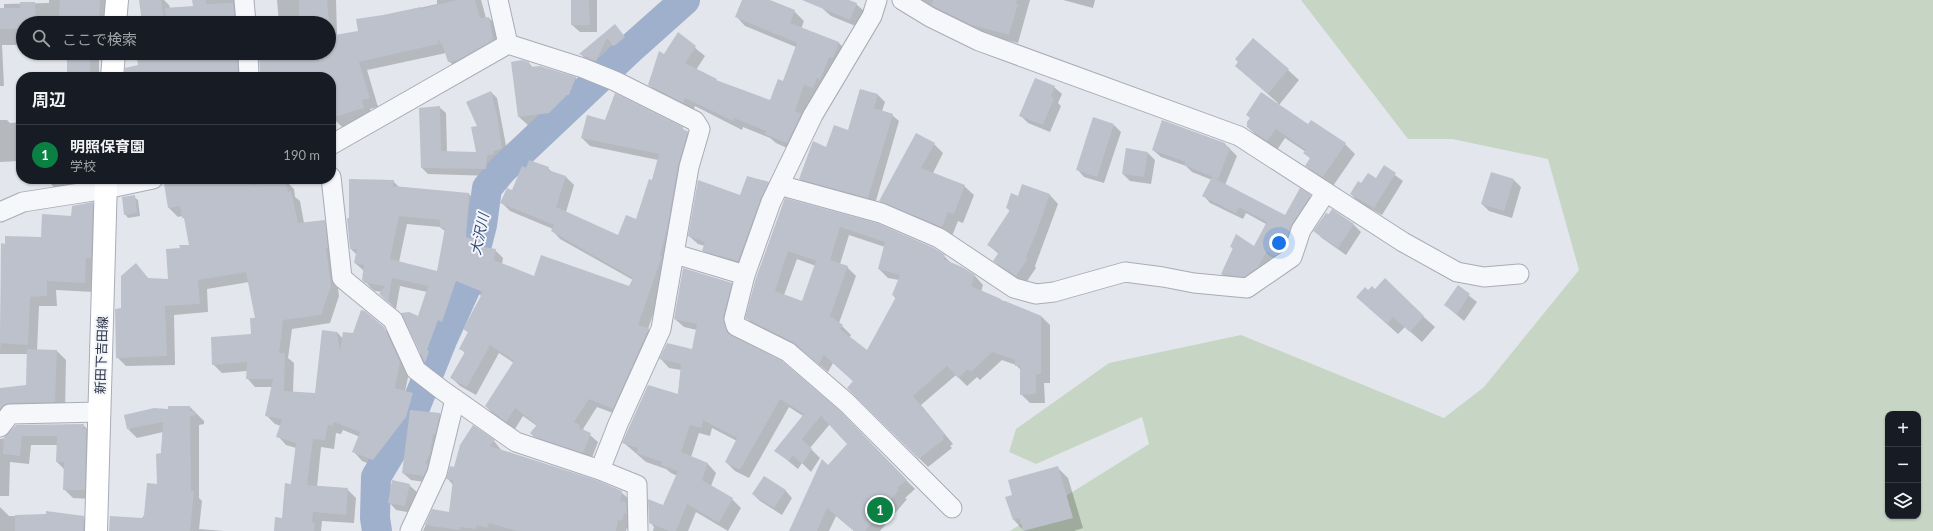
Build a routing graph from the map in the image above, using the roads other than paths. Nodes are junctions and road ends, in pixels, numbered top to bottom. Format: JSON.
{"nodes":[{"id":1,"x":117,"y":0,"type":"edge"},
{"id":2,"x":244,"y":0,"type":"edge"},
{"id":3,"x":498,"y":0,"type":"edge"},
{"id":4,"x":878,"y":0,"type":"edge"},
{"id":5,"x":902,"y":0,"type":"edge"},
{"id":6,"x":116,"y":16,"type":"edge"},
{"id":7,"x":245,"y":16,"type":"edge"},
{"id":8,"x":508,"y":44,"type":"junction"},
{"id":9,"x":113,"y":60,"type":"edge"},
{"id":10,"x":248,"y":60,"type":"edge"},
{"id":11,"x":112,"y":72,"type":"edge"},
{"id":12,"x":249,"y":72,"type":"edge"},
{"id":13,"x":336,"y":142,"type":"edge"},
{"id":14,"x":106,"y":184,"type":"edge"},
{"id":15,"x":332,"y":184,"type":"edge"},
{"id":16,"x":779,"y":185,"type":"junction"},
{"id":17,"x":1326,"y":192,"type":"junction"},
{"id":18,"x":0,"y":212,"type":"edge"},
{"id":19,"x":675,"y":254,"type":"junction"},
{"id":20,"x":1519,"y":274,"type":"dead end"},
{"id":21,"x":744,"y":275,"type":"junction"},
{"id":22,"x":448,"y":395,"type":"junction"},
{"id":23,"x":100,"y":412,"type":"junction"},
{"id":24,"x":0,"y":427,"type":"edge"},
{"id":25,"x":600,"y":470,"type":"junction"},
{"id":26,"x":952,"y":508,"type":"dead end"},
{"id":27,"x":96,"y":531,"type":"edge"},
{"id":28,"x":410,"y":531,"type":"edge"},
{"id":29,"x":638,"y":531,"type":"edge"}],
"edges":[{"from":1,"to":6,"type":"main road"},
{"from":2,"to":7,"type":"street"},
{"from":3,"to":8,"type":"street"},
{"from":4,"to":16,"type":"street"},
{"from":5,"to":17,"type":"street"},
{"from":8,"to":13,"type":"street"},
{"from":8,"to":19,"type":"street"},
{"from":9,"to":11,"type":"main road"},
{"from":10,"to":12,"type":"street"},
{"from":14,"to":18,"type":"street"},
{"from":14,"to":23,"type":"main road","name":"新田下吉田線"},
{"from":15,"to":22,"type":"street"},
{"from":16,"to":17,"type":"street"},
{"from":16,"to":21,"type":"street"},
{"from":17,"to":20,"type":"street"},
{"from":19,"to":21,"type":"street"},
{"from":19,"to":25,"type":"street"},
{"from":21,"to":26,"type":"street"},
{"from":22,"to":25,"type":"street"},
{"from":22,"to":28,"type":"street"},
{"from":23,"to":24,"type":"street"},
{"from":23,"to":27,"type":"main road","name":"新田下吉田線"},
{"from":25,"to":29,"type":"street"}]}
